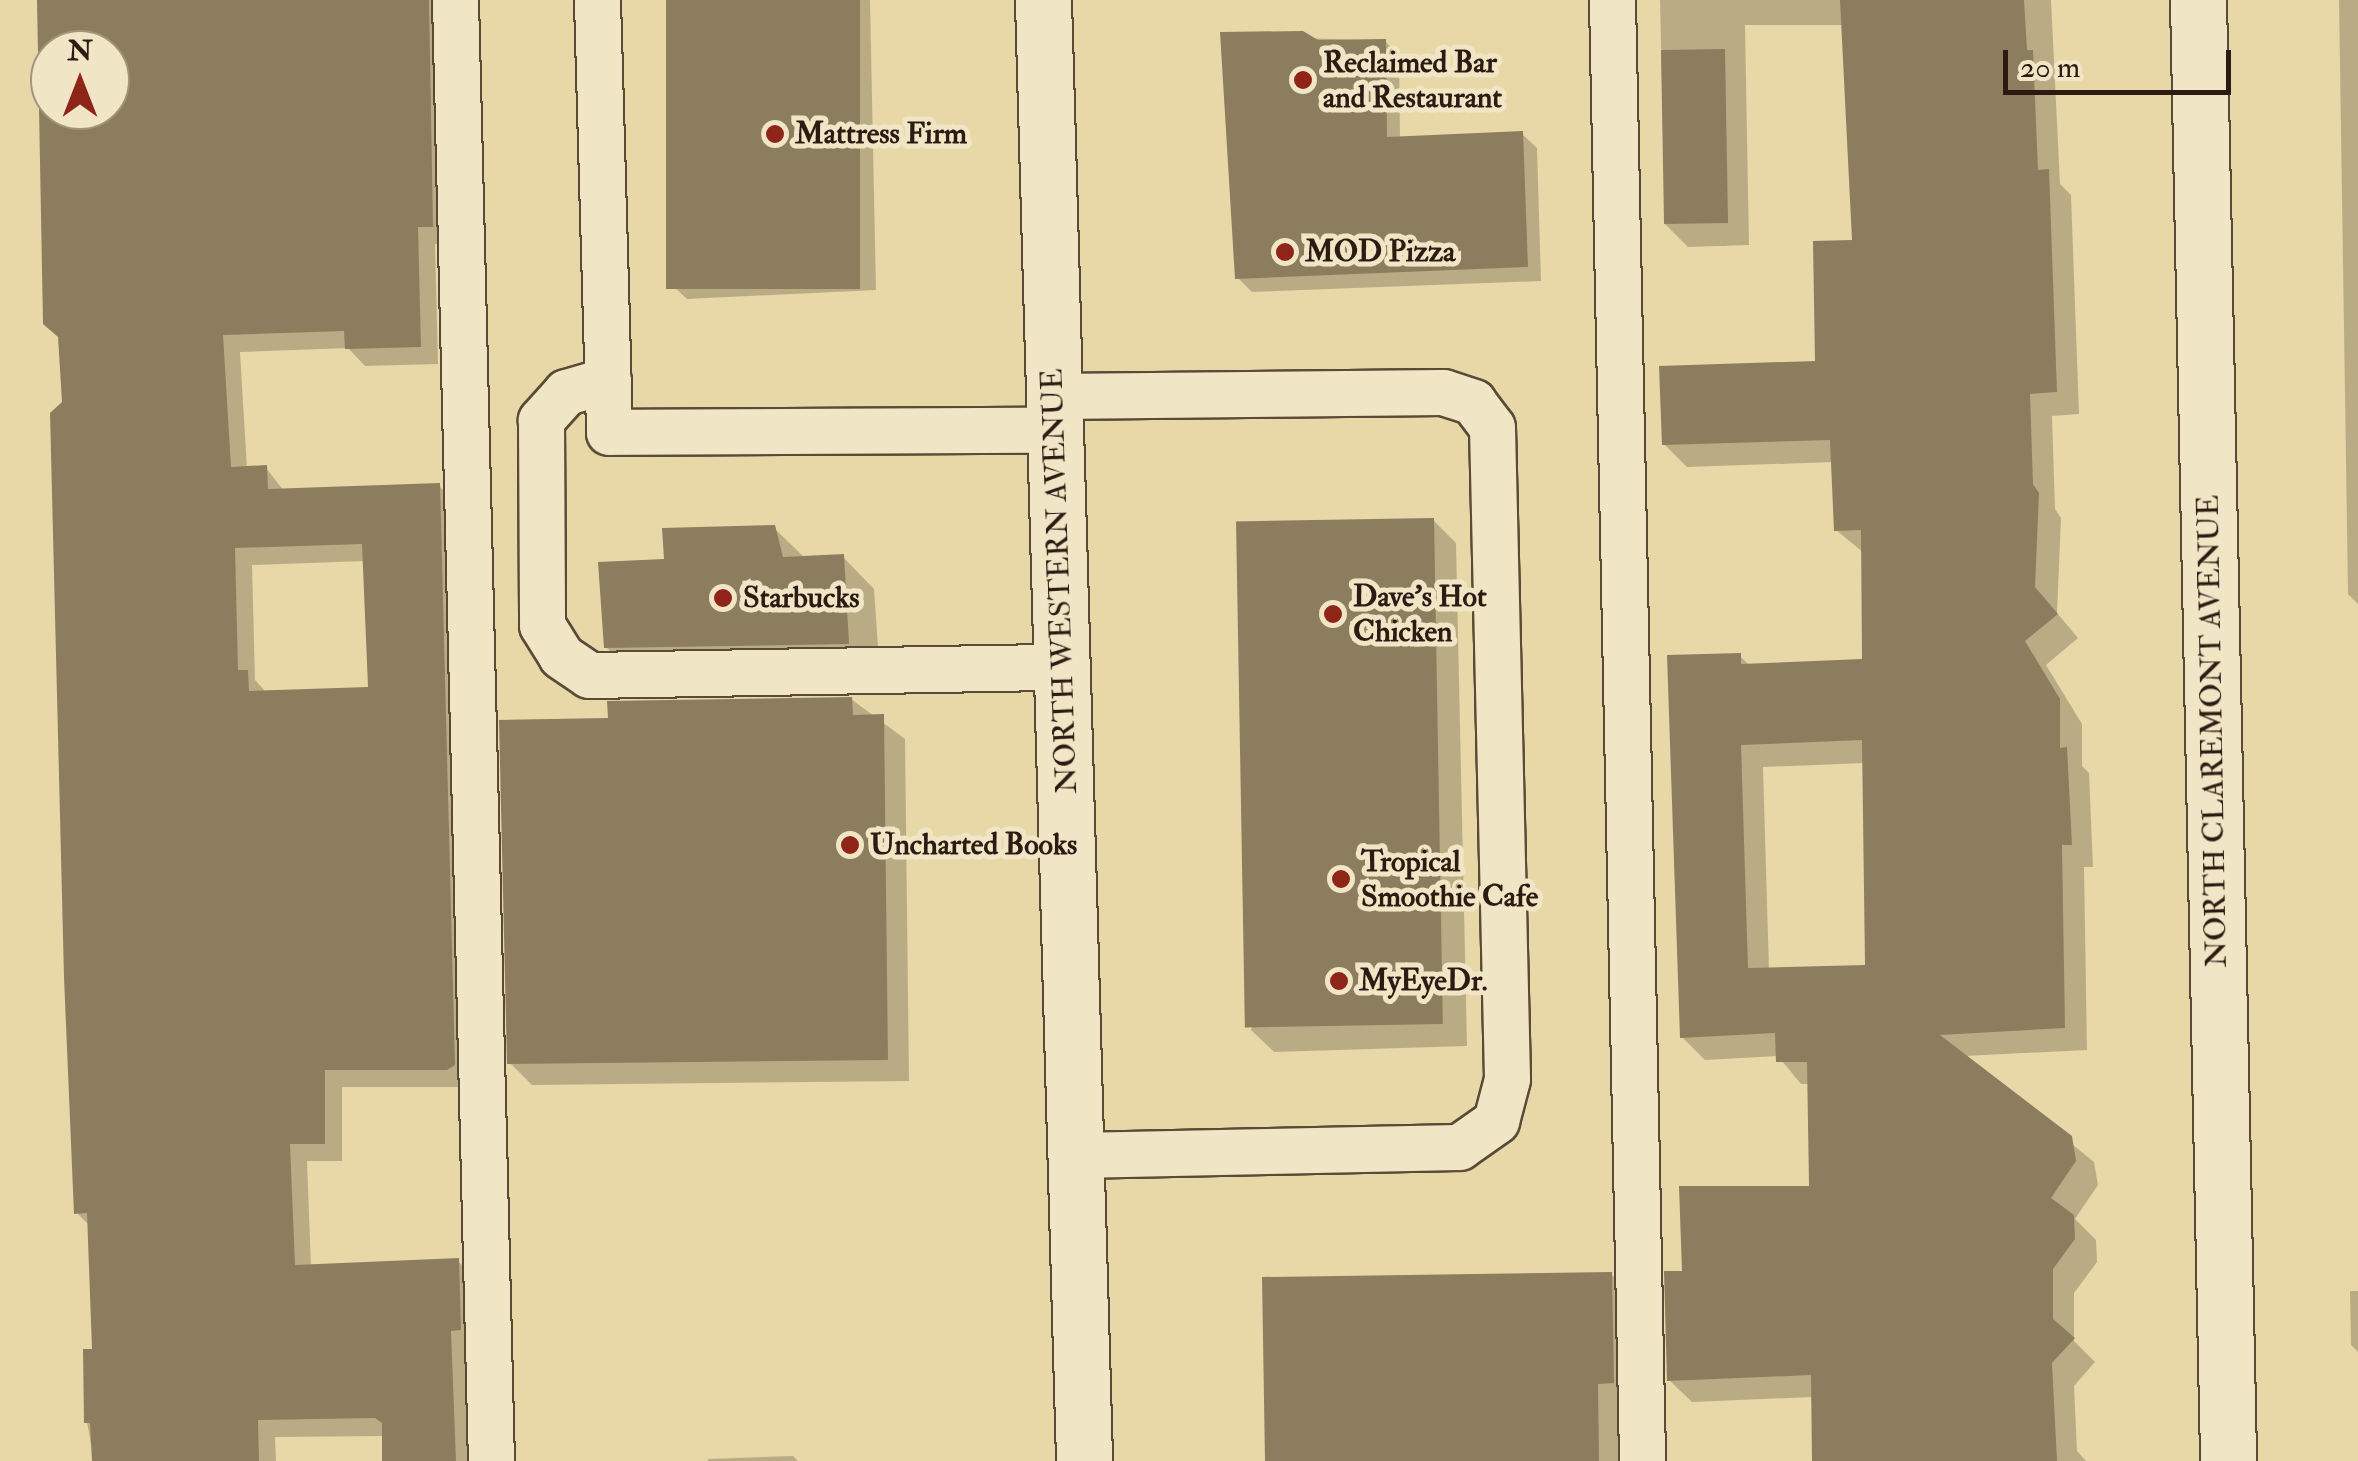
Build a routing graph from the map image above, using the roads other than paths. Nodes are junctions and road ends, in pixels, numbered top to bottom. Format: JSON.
{"nodes":[{"id":1,"x":455,"y":0,"type":"edge"},
{"id":2,"x":597,"y":0,"type":"edge"},
{"id":3,"x":1043,"y":0,"type":"edge"},
{"id":4,"x":1612,"y":0,"type":"edge"},
{"id":5,"x":2198,"y":0,"type":"edge"},
{"id":6,"x":608,"y":380,"type":"junction"},
{"id":7,"x":1055,"y":413,"type":"junction"},
{"id":8,"x":1062,"y":667,"type":"junction"},
{"id":9,"x":1076,"y":1155,"type":"junction"},
{"id":10,"x":491,"y":1461,"type":"edge"},
{"id":11,"x":1084,"y":1461,"type":"edge"},
{"id":12,"x":1642,"y":1461,"type":"edge"},
{"id":13,"x":2228,"y":1461,"type":"edge"}],
"edges":[{"from":1,"to":10,"type":"lane"},
{"from":2,"to":6,"type":"lane"},
{"from":3,"to":7,"type":"main road","name":"NORTH WESTERN AVENUE"},
{"from":4,"to":12,"type":"lane"},
{"from":5,"to":13,"type":"main road","name":"NORTH CLAREMONT AVENUE"},
{"from":6,"to":7,"type":"lane"},
{"from":6,"to":8,"type":"lane"},
{"from":7,"to":8,"type":"main road","name":"NORTH WESTERN AVENUE"},
{"from":7,"to":9,"type":"lane"},
{"from":8,"to":9,"type":"main road","name":"NORTH WESTERN AVENUE"},
{"from":9,"to":11,"type":"main road","name":"NORTH WESTERN AVENUE"}]}
